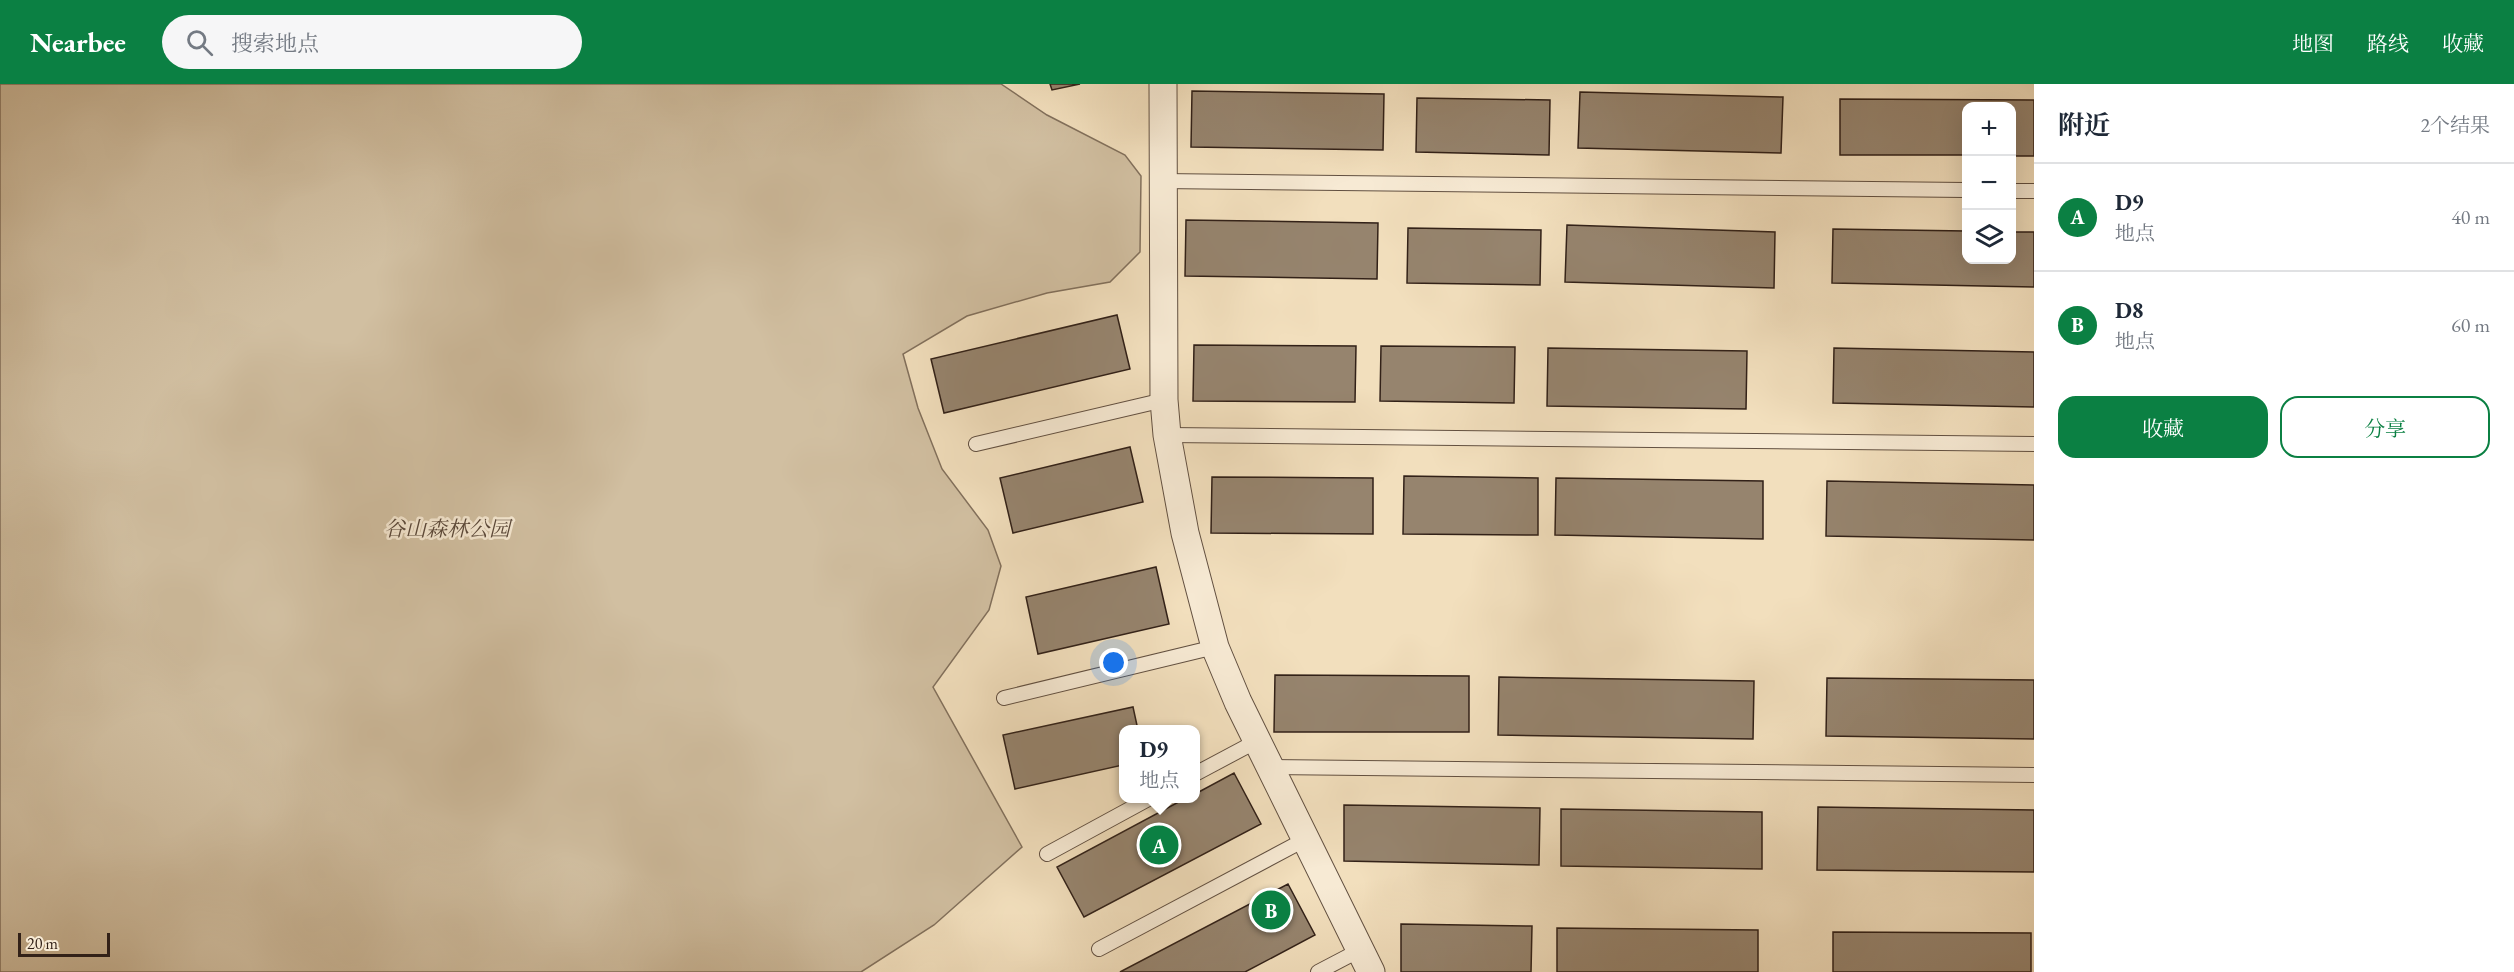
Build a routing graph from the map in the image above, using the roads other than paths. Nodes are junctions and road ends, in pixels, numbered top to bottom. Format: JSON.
{"nodes":[{"id":1,"x":1163,"y":84,"type":"edge"},
{"id":2,"x":1161,"y":181,"type":"junction"},
{"id":3,"x":1962,"y":190,"type":"edge"},
{"id":4,"x":2016,"y":190,"type":"edge"},
{"id":5,"x":2034,"y":191,"type":"edge"},
{"id":6,"x":1164,"y":400,"type":"junction"},
{"id":7,"x":1167,"y":435,"type":"junction"},
{"id":8,"x":976,"y":444,"type":"dead end"},
{"id":9,"x":2034,"y":444,"type":"edge"},
{"id":10,"x":1215,"y":647,"type":"junction"},
{"id":11,"x":1004,"y":698,"type":"dead end"},
{"id":12,"x":1257,"y":741,"type":"junction"},
{"id":13,"x":1270,"y":767,"type":"junction"},
{"id":14,"x":1200,"y":771,"type":"edge"},
{"id":15,"x":2034,"y":776,"type":"edge"},
{"id":16,"x":1141,"y":803,"type":"edge"},
{"id":17,"x":1306,"y":839,"type":"junction"},
{"id":18,"x":1047,"y":854,"type":"dead end"},
{"id":19,"x":1098,"y":949,"type":"dead end"},
{"id":20,"x":1366,"y":961,"type":"edge"},
{"id":21,"x":1318,"y":972,"type":"edge"}],
"edges":[{"from":1,"to":2,"type":"street"},
{"from":2,"to":3,"type":"lane"},
{"from":2,"to":6,"type":"street"},
{"from":4,"to":5,"type":"lane"},
{"from":6,"to":7,"type":"street"},
{"from":6,"to":8,"type":"lane"},
{"from":7,"to":9,"type":"lane"},
{"from":7,"to":10,"type":"street"},
{"from":10,"to":11,"type":"lane"},
{"from":10,"to":12,"type":"street"},
{"from":12,"to":13,"type":"street"},
{"from":12,"to":14,"type":"lane"},
{"from":13,"to":15,"type":"lane"},
{"from":13,"to":17,"type":"street"},
{"from":16,"to":18,"type":"lane"},
{"from":17,"to":19,"type":"lane"},
{"from":17,"to":20,"type":"street"},
{"from":20,"to":21,"type":"lane"}]}
